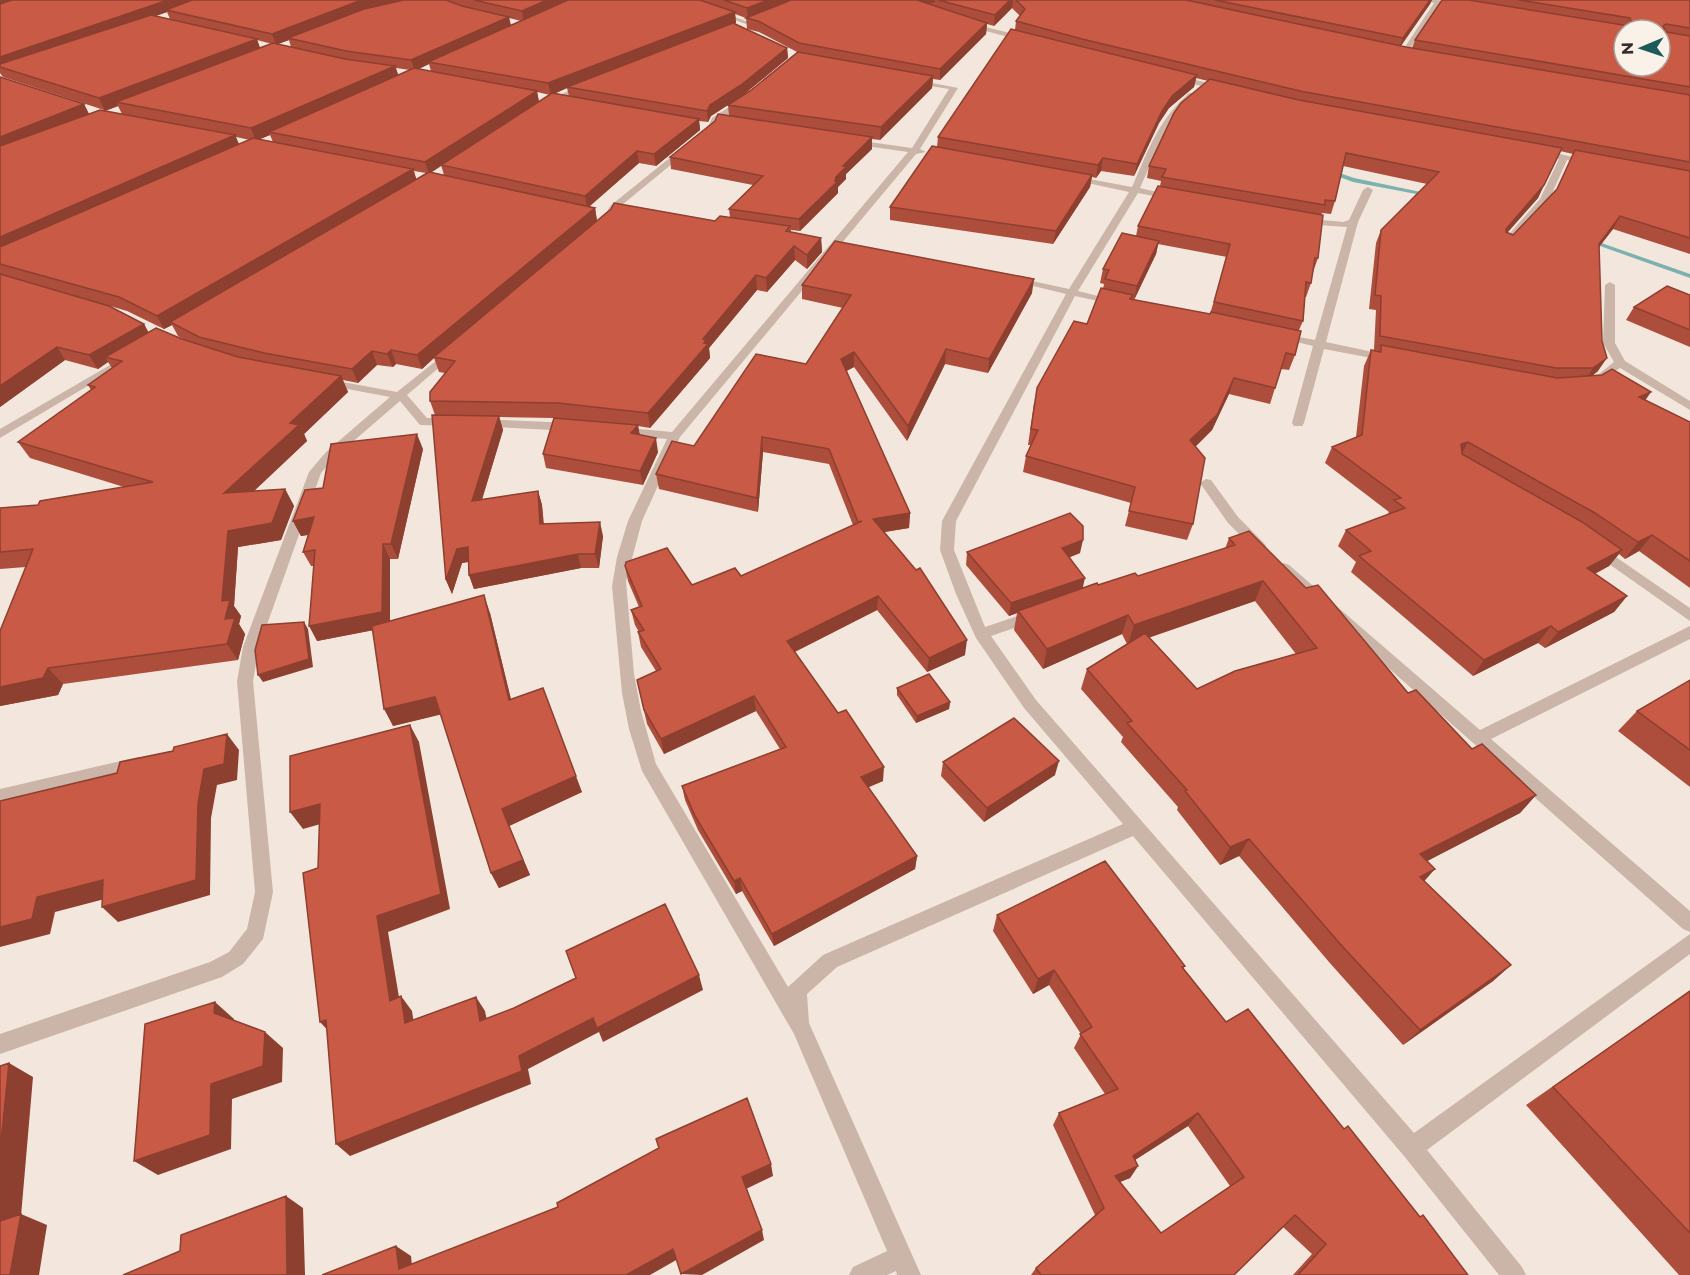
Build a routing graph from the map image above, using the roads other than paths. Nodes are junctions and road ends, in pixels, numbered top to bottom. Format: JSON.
{"nodes":[{"id":1,"x":682,"y":0,"type":"edge"},
{"id":2,"x":1426,"y":0,"type":"edge"},
{"id":3,"x":1438,"y":2,"type":"junction"},
{"id":4,"x":1468,"y":7,"type":"edge"},
{"id":5,"x":758,"y":19,"type":"edge"},
{"id":6,"x":748,"y":23,"type":"junction"},
{"id":7,"x":963,"y":24,"type":"edge"},
{"id":8,"x":734,"y":29,"type":"edge"},
{"id":9,"x":1032,"y":42,"type":"edge"},
{"id":10,"x":1392,"y":52,"type":"edge"},
{"id":11,"x":1402,"y":54,"type":"junction"},
{"id":12,"x":1413,"y":56,"type":"edge"},
{"id":13,"x":1162,"y":73,"type":"edge"},
{"id":14,"x":599,"y":80,"type":"edge"},
{"id":15,"x":909,"y":80,"type":"edge"},
{"id":16,"x":1205,"y":85,"type":"junction"},
{"id":17,"x":1228,"y":91,"type":"edge"},
{"id":18,"x":755,"y":93,"type":"edge"},
{"id":19,"x":542,"y":97,"type":"edge"},
{"id":20,"x":553,"y":99,"type":"junction"},
{"id":21,"x":576,"y":104,"type":"edge"},
{"id":22,"x":534,"y":112,"type":"edge"},
{"id":23,"x":845,"y":140,"type":"edge"},
{"id":24,"x":921,"y":151,"type":"junction"},
{"id":25,"x":1532,"y":151,"type":"edge"},
{"id":26,"x":1564,"y":157,"type":"junction"},
{"id":27,"x":1596,"y":163,"type":"edge"},
{"id":28,"x":1066,"y":177,"type":"edge"},
{"id":29,"x":1135,"y":190,"type":"junction"},
{"id":30,"x":1368,"y":190,"type":"dead end"},
{"id":31,"x":1180,"y":198,"type":"edge"},
{"id":32,"x":609,"y":216,"type":"edge"},
{"id":33,"x":1292,"y":219,"type":"edge"},
{"id":34,"x":1353,"y":222,"type":"junction"},
{"id":35,"x":1506,"y":243,"type":"edge"},
{"id":36,"x":1002,"y":277,"type":"edge"},
{"id":37,"x":1610,"y":285,"type":"dead end"},
{"id":38,"x":1072,"y":292,"type":"junction"},
{"id":39,"x":1128,"y":304,"type":"edge"},
{"id":40,"x":1263,"y":333,"type":"edge"},
{"id":41,"x":460,"y":344,"type":"edge"},
{"id":42,"x":1320,"y":345,"type":"junction"},
{"id":43,"x":142,"y":350,"type":"edge"},
{"id":44,"x":1400,"y":360,"type":"edge"},
{"id":45,"x":1620,"y":363,"type":"junction"},
{"id":46,"x":314,"y":380,"type":"edge"},
{"id":47,"x":1587,"y":387,"type":"edge"},
{"id":48,"x":402,"y":396,"type":"junction"},
{"id":49,"x":1690,"y":406,"type":"edge"},
{"id":50,"x":1298,"y":423,"type":"dead end"},
{"id":51,"x":580,"y":427,"type":"edge"},
{"id":52,"x":604,"y":430,"type":"edge"},
{"id":53,"x":0,"y":434,"type":"edge"},
{"id":54,"x":675,"y":436,"type":"junction"},
{"id":55,"x":1206,"y":483,"type":"edge"},
{"id":56,"x":1586,"y":541,"type":"edge"},
{"id":57,"x":1049,"y":610,"type":"edge"},
{"id":58,"x":1690,"y":616,"type":"edge"},
{"id":59,"x":1690,"y":632,"type":"edge"},
{"id":60,"x":981,"y":634,"type":"junction"},
{"id":61,"x":1480,"y":737,"type":"junction"},
{"id":62,"x":158,"y":759,"type":"edge"},
{"id":63,"x":0,"y":796,"type":"edge"},
{"id":64,"x":1136,"y":827,"type":"junction"},
{"id":65,"x":1690,"y":923,"type":"edge"},
{"id":66,"x":1690,"y":943,"type":"edge"},
{"id":67,"x":801,"y":1027,"type":"junction"},
{"id":68,"x":0,"y":1044,"type":"edge"},
{"id":69,"x":1412,"y":1148,"type":"junction"},
{"id":70,"x":905,"y":1266,"type":"edge"},
{"id":71,"x":861,"y":1275,"type":"edge"},
{"id":72,"x":1514,"y":1275,"type":"edge"}],
"edges":[{"from":1,"to":6,"type":"street"},
{"from":2,"to":3,"type":"street"},
{"from":3,"to":4,"type":"street"},
{"from":3,"to":11,"type":"street"},
{"from":5,"to":6,"type":"street"},
{"from":6,"to":8,"type":"street"},
{"from":7,"to":9,"type":"street"},
{"from":10,"to":11,"type":"street"},
{"from":11,"to":12,"type":"street"},
{"from":13,"to":16,"type":"street"},
{"from":14,"to":20,"type":"street"},
{"from":15,"to":24,"type":"street"},
{"from":16,"to":17,"type":"street"},
{"from":16,"to":29,"type":"street"},
{"from":18,"to":32,"type":"street"},
{"from":19,"to":20,"type":"street"},
{"from":20,"to":21,"type":"street"},
{"from":20,"to":22,"type":"street"},
{"from":23,"to":24,"type":"street"},
{"from":24,"to":54,"type":"street"},
{"from":25,"to":26,"type":"street"},
{"from":26,"to":27,"type":"street"},
{"from":26,"to":35,"type":"street"},
{"from":28,"to":29,"type":"street"},
{"from":29,"to":31,"type":"street"},
{"from":29,"to":38,"type":"street"},
{"from":30,"to":34,"type":"street"},
{"from":33,"to":34,"type":"street"},
{"from":34,"to":42,"type":"street"},
{"from":36,"to":38,"type":"street"},
{"from":37,"to":45,"type":"street"},
{"from":38,"to":39,"type":"street"},
{"from":38,"to":60,"type":"street"},
{"from":40,"to":42,"type":"street"},
{"from":41,"to":48,"type":"street"},
{"from":42,"to":44,"type":"street"},
{"from":42,"to":50,"type":"street"},
{"from":43,"to":53,"type":"street"},
{"from":45,"to":47,"type":"street"},
{"from":45,"to":49,"type":"street"},
{"from":46,"to":48,"type":"street"},
{"from":48,"to":51,"type":"street"},
{"from":48,"to":68,"type":"street"},
{"from":52,"to":54,"type":"street"},
{"from":54,"to":67,"type":"street"},
{"from":55,"to":61,"type":"street"},
{"from":56,"to":58,"type":"street"},
{"from":57,"to":60,"type":"street"},
{"from":59,"to":61,"type":"street"},
{"from":60,"to":64,"type":"street"},
{"from":61,"to":65,"type":"street"},
{"from":62,"to":63,"type":"street"},
{"from":64,"to":67,"type":"street"},
{"from":64,"to":69,"type":"street"},
{"from":66,"to":69,"type":"street"},
{"from":67,"to":70,"type":"street"},
{"from":69,"to":72,"type":"street"},
{"from":70,"to":71,"type":"street"}]}
